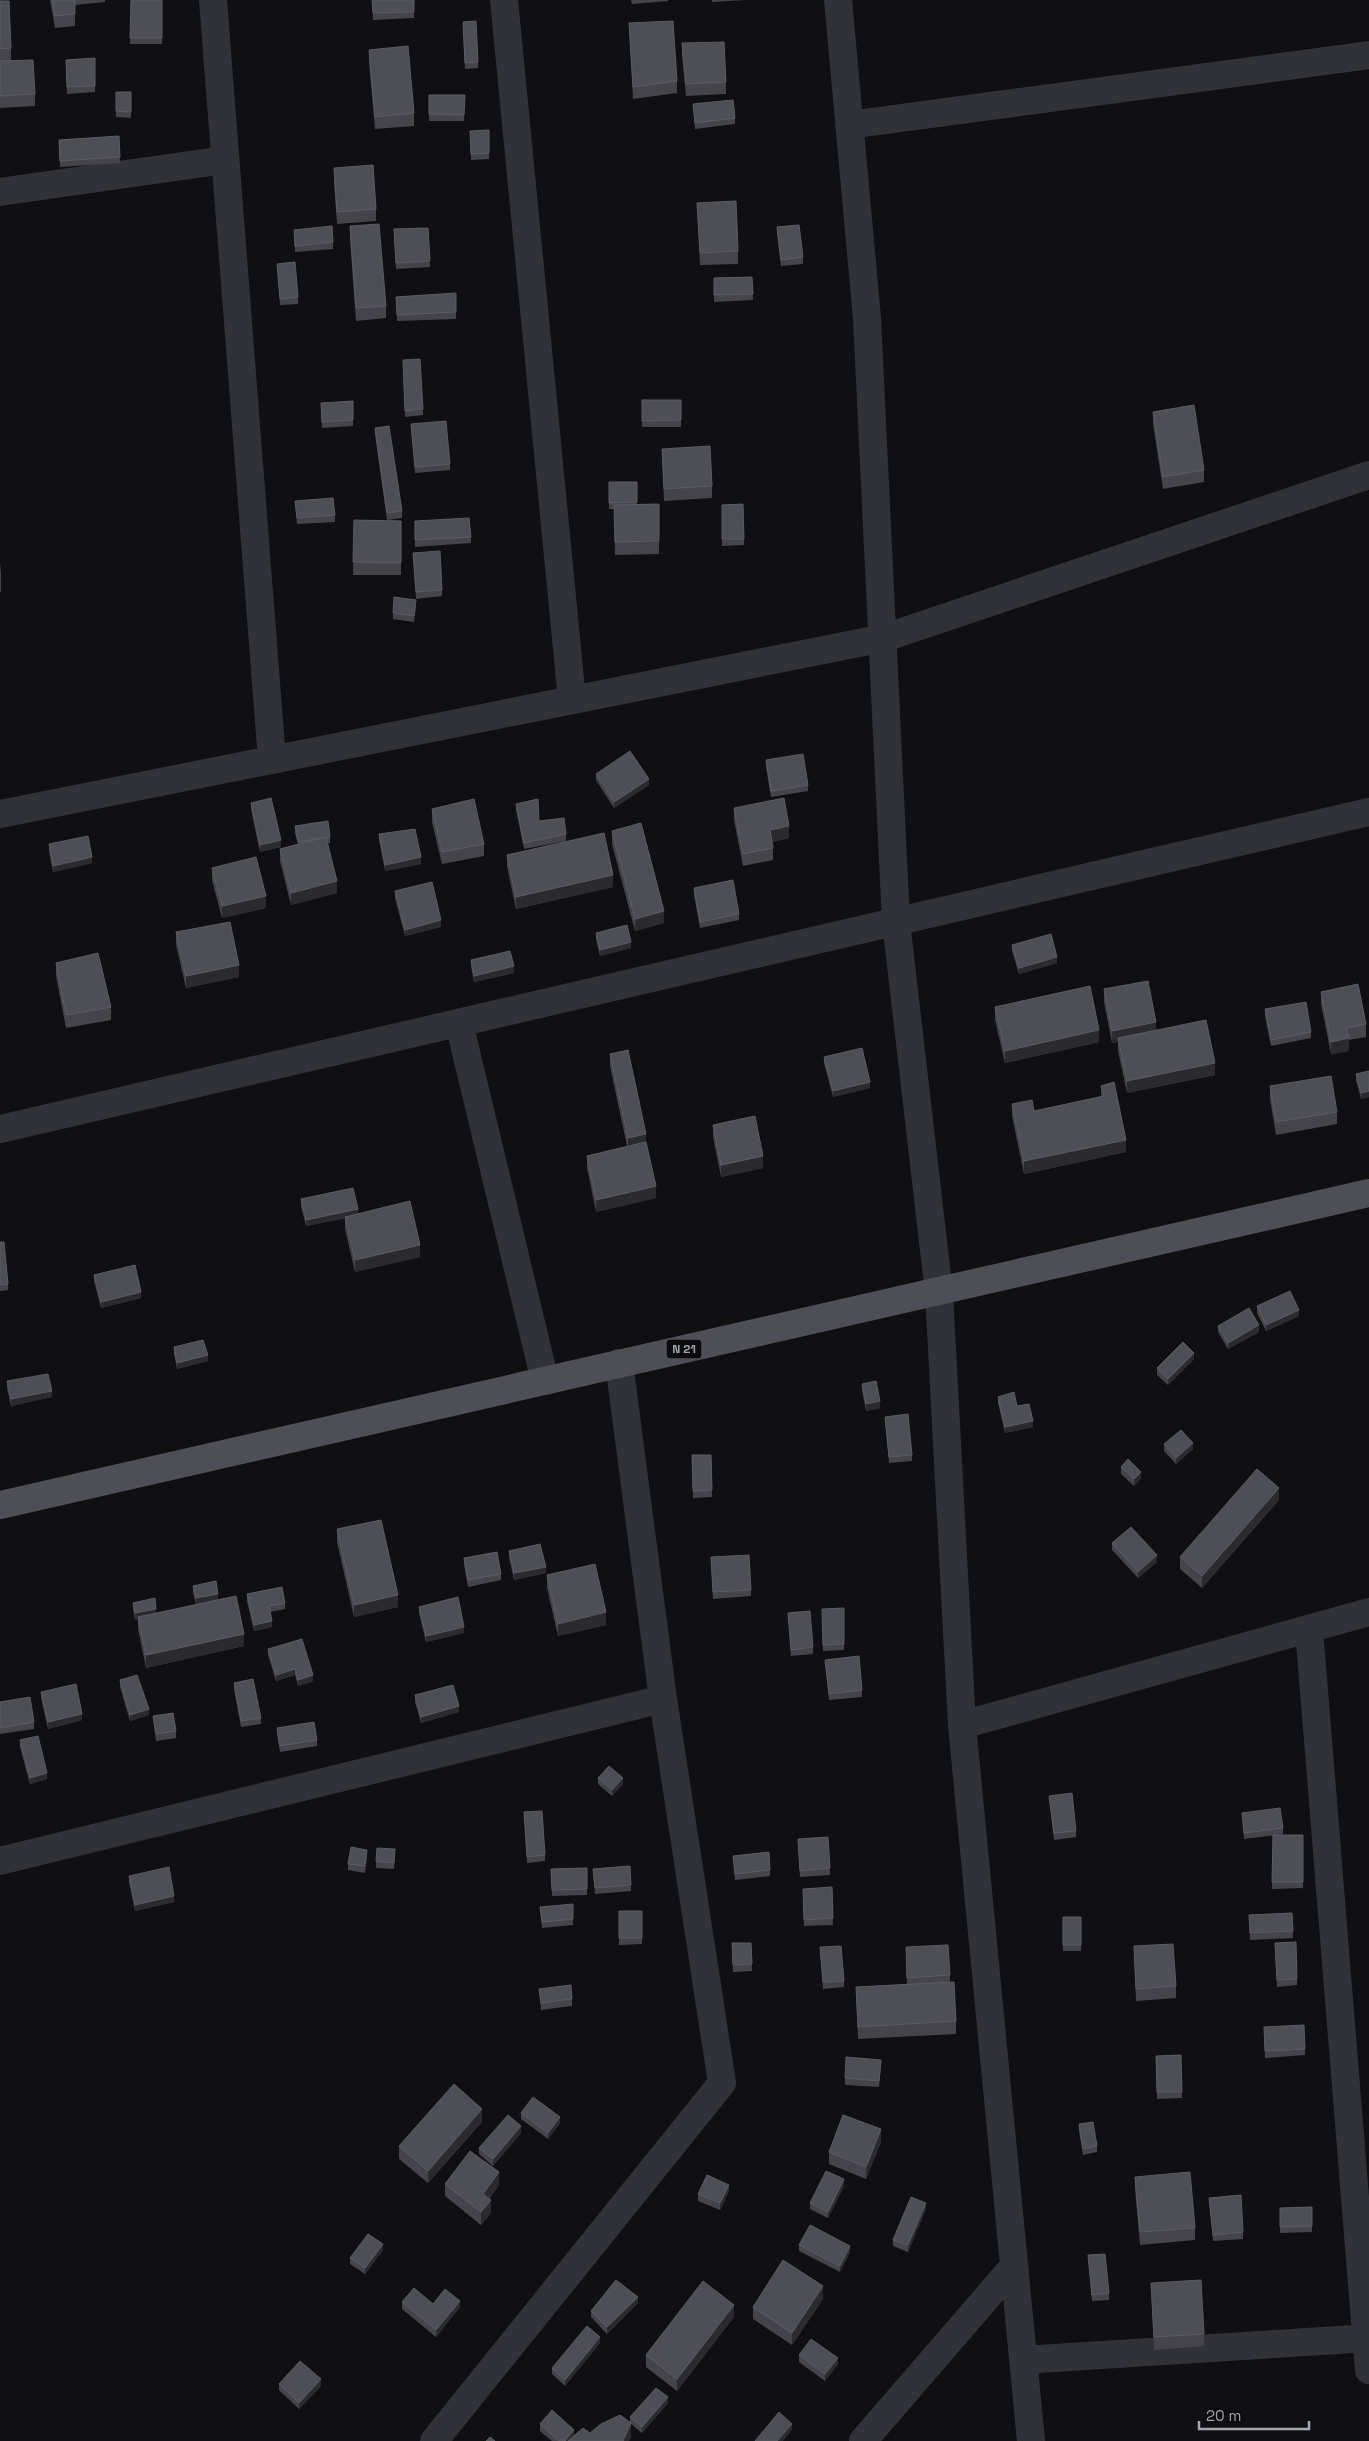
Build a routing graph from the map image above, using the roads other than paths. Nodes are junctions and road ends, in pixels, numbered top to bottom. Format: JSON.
{"nodes":[{"id":1,"x":213,"y":0,"type":"edge"},
{"id":2,"x":504,"y":0,"type":"edge"},
{"id":3,"x":838,"y":0,"type":"edge"},
{"id":4,"x":1369,"y":55,"type":"edge"},
{"id":5,"x":849,"y":124,"type":"junction"},
{"id":6,"x":225,"y":160,"type":"junction"},
{"id":7,"x":0,"y":192,"type":"edge"},
{"id":8,"x":1369,"y":475,"type":"edge"},
{"id":9,"x":884,"y":638,"type":"junction"},
{"id":10,"x":572,"y":700,"type":"junction"},
{"id":11,"x":272,"y":760,"type":"junction"},
{"id":12,"x":1369,"y":812,"type":"edge"},
{"id":13,"x":0,"y":814,"type":"edge"},
{"id":14,"x":896,"y":922,"type":"junction"},
{"id":15,"x":459,"y":1023,"type":"junction"},
{"id":16,"x":0,"y":1129,"type":"edge"},
{"id":17,"x":1369,"y":1193,"type":"edge"},
{"id":18,"x":939,"y":1293,"type":"junction"},
{"id":19,"x":619,"y":1364,"type":"junction"},
{"id":20,"x":545,"y":1382,"type":"junction"},
{"id":21,"x":0,"y":1505,"type":"edge"},
{"id":22,"x":1369,"y":1612,"type":"edge"},
{"id":23,"x":1309,"y":1629,"type":"junction"},
{"id":24,"x":663,"y":1699,"type":"junction"},
{"id":25,"x":962,"y":1724,"type":"junction"},
{"id":26,"x":0,"y":1862,"type":"edge"},
{"id":27,"x":1014,"y":2266,"type":"junction"},
{"id":28,"x":1368,"y":2338,"type":"edge"},
{"id":29,"x":1023,"y":2360,"type":"junction"},
{"id":30,"x":1369,"y":2370,"type":"edge"},
{"id":31,"x":434,"y":2441,"type":"edge"},
{"id":32,"x":863,"y":2441,"type":"edge"},
{"id":33,"x":1031,"y":2441,"type":"edge"}],
"edges":[{"from":1,"to":6,"type":"street"},
{"from":2,"to":10,"type":"street"},
{"from":3,"to":5,"type":"street"},
{"from":4,"to":5,"type":"street"},
{"from":5,"to":9,"type":"street"},
{"from":6,"to":7,"type":"street"},
{"from":6,"to":11,"type":"street"},
{"from":8,"to":9,"type":"street"},
{"from":9,"to":10,"type":"street"},
{"from":9,"to":14,"type":"street"},
{"from":10,"to":11,"type":"street"},
{"from":11,"to":13,"type":"street"},
{"from":12,"to":14,"type":"street"},
{"from":14,"to":15,"type":"street"},
{"from":14,"to":18,"type":"street"},
{"from":15,"to":16,"type":"street"},
{"from":15,"to":20,"type":"street"},
{"from":17,"to":18,"type":"main road","number":"N 21"},
{"from":18,"to":19,"type":"main road","number":"N 21"},
{"from":18,"to":25,"type":"street"},
{"from":19,"to":20,"type":"main road","number":"N 21"},
{"from":19,"to":24,"type":"street"},
{"from":20,"to":21,"type":"main road","number":"N 21"},
{"from":22,"to":23,"type":"street"},
{"from":23,"to":25,"type":"street"},
{"from":23,"to":28,"type":"street"},
{"from":24,"to":26,"type":"street"},
{"from":24,"to":31,"type":"street"},
{"from":25,"to":27,"type":"street"},
{"from":27,"to":29,"type":"street"},
{"from":27,"to":32,"type":"street"},
{"from":28,"to":29,"type":"street"},
{"from":28,"to":30,"type":"street"},
{"from":29,"to":33,"type":"street"}]}
